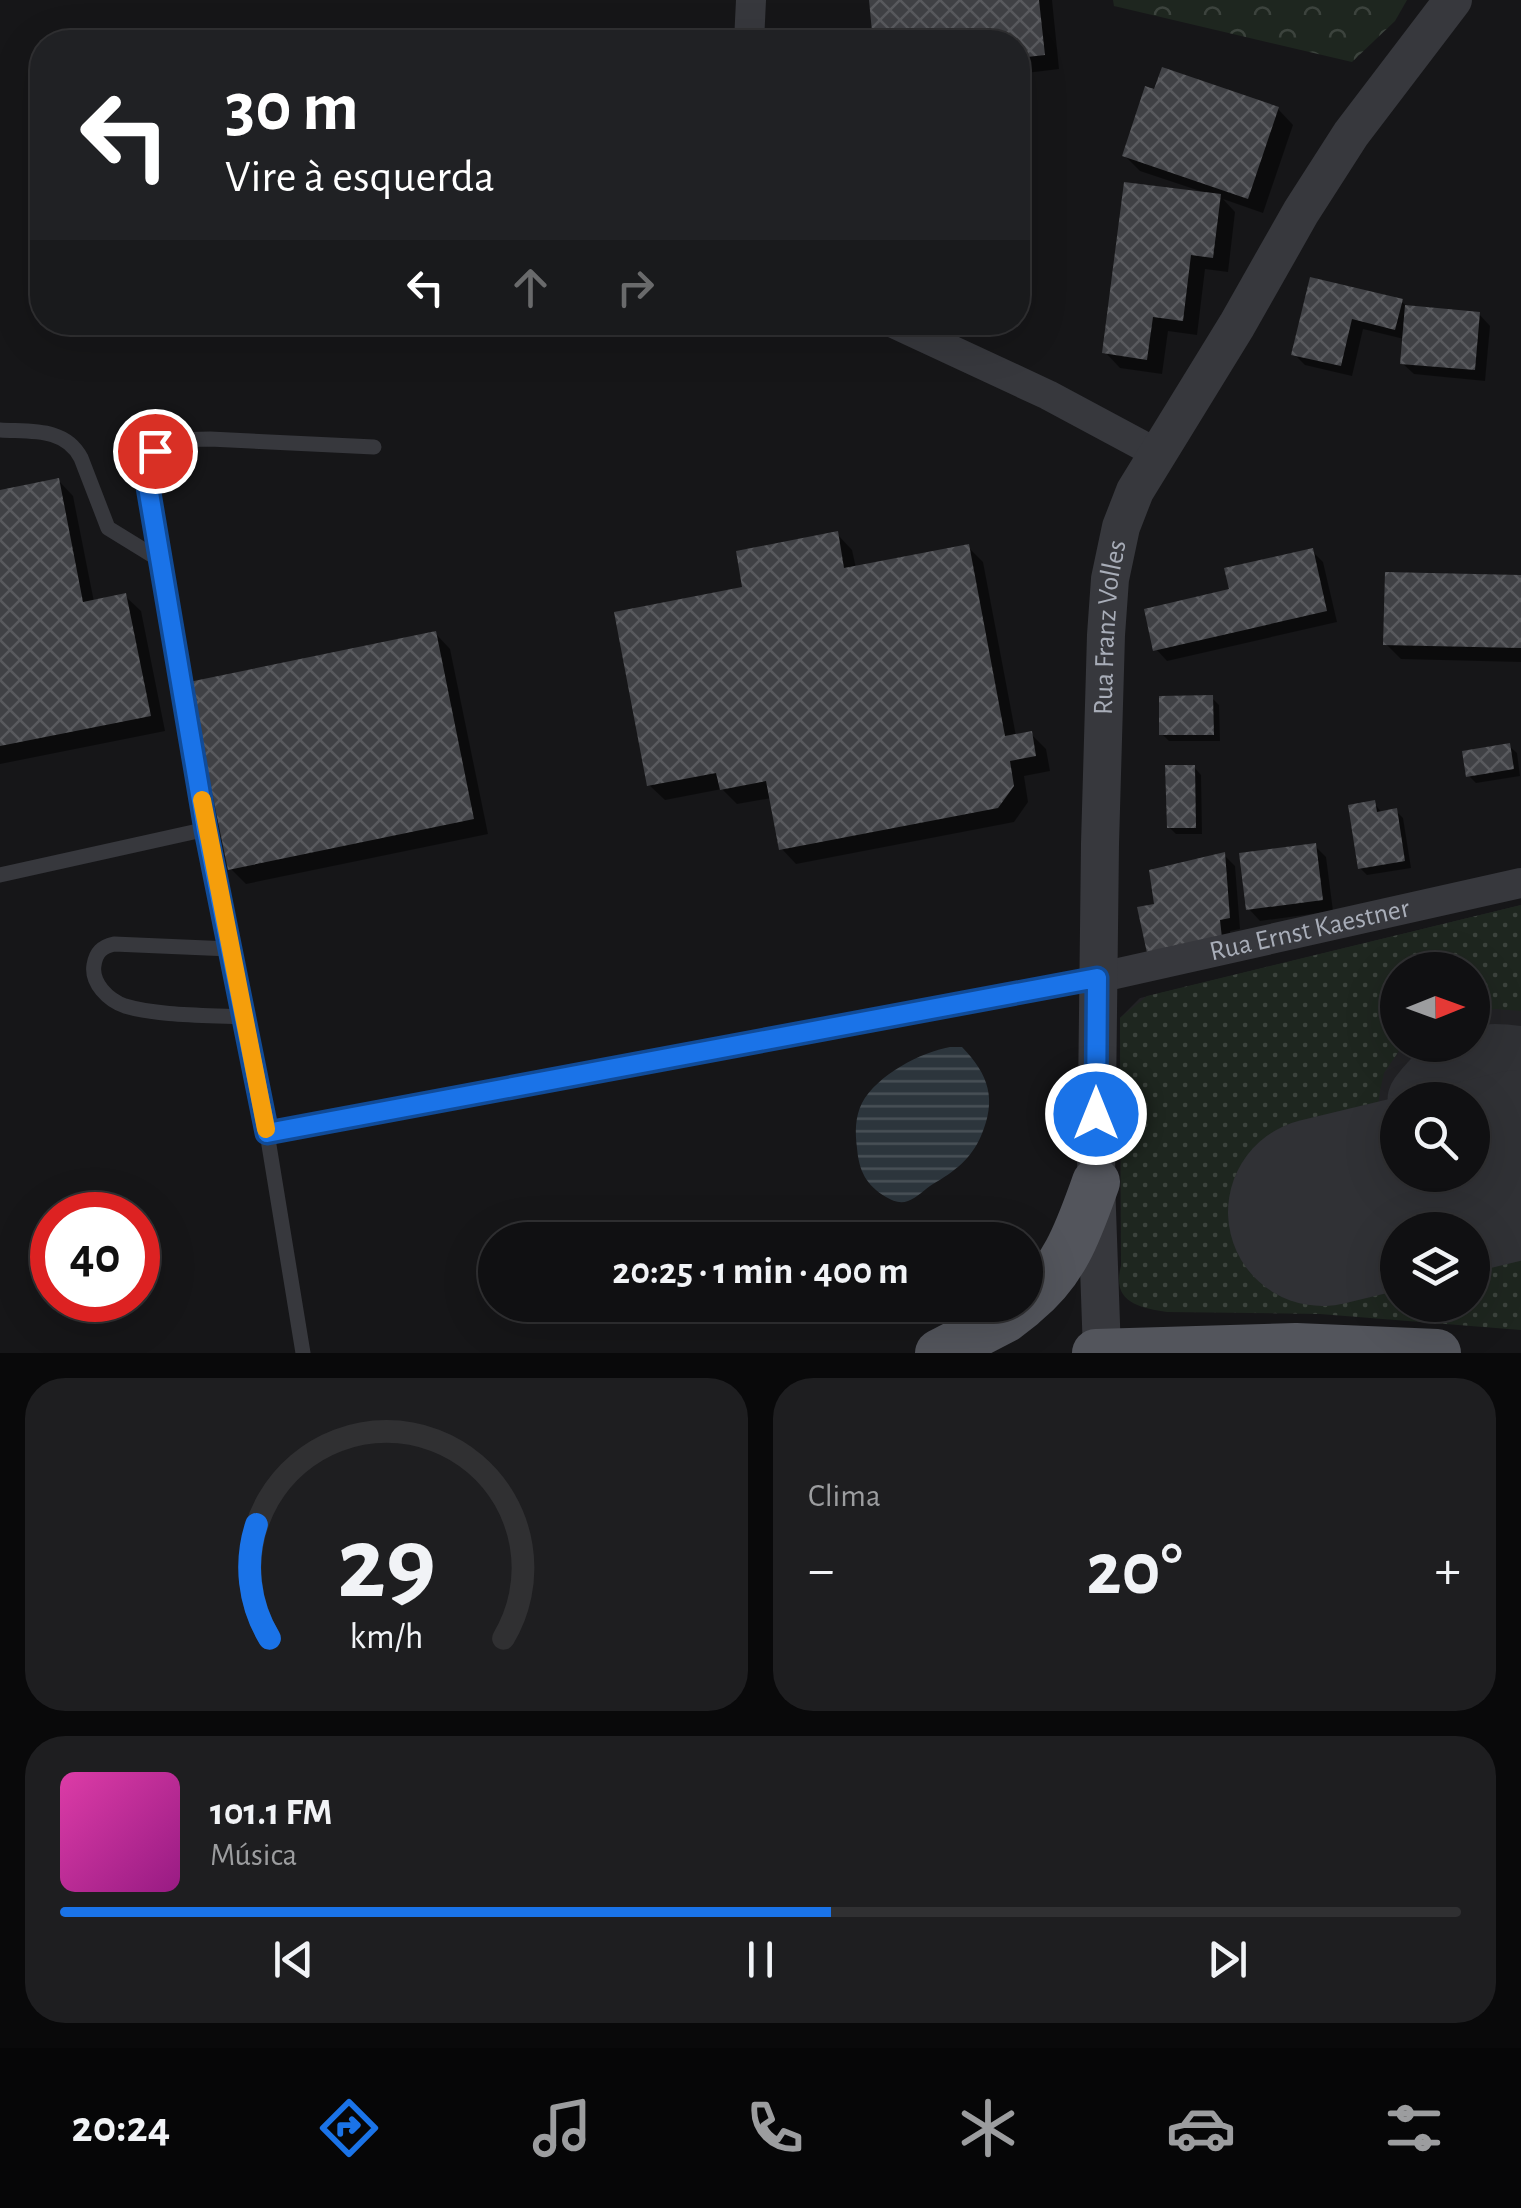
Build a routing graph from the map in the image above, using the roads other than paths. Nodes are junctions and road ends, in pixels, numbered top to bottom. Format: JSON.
{"nodes":[{"id":1,"x":751,"y":0,"type":"edge"},
{"id":2,"x":1453,"y":0,"type":"edge"},
{"id":3,"x":750,"y":30,"type":"edge"},
{"id":4,"x":919,"y":335,"type":"edge"},
{"id":5,"x":0,"y":430,"type":"edge"},
{"id":6,"x":374,"y":448,"type":"dead end"},
{"id":7,"x":1158,"y":454,"type":"junction"},
{"id":8,"x":160,"y":560,"type":"junction"},
{"id":9,"x":206,"y":830,"type":"junction"},
{"id":10,"x":0,"y":875,"type":"edge"},
{"id":11,"x":1521,"y":883,"type":"edge"},
{"id":12,"x":230,"y":949,"type":"junction"},
{"id":13,"x":1097,"y":978,"type":"junction"},
{"id":14,"x":244,"y":1017,"type":"junction"},
{"id":15,"x":267,"y":1133,"type":"junction"},
{"id":16,"x":1096,"y":1182,"type":"junction"},
{"id":17,"x":1043,"y":1286,"type":"edge"},
{"id":18,"x":997,"y":1322,"type":"edge"},
{"id":19,"x":303,"y":1353,"type":"edge"},
{"id":20,"x":939,"y":1353,"type":"edge"},
{"id":21,"x":1099,"y":1353,"type":"edge"},
{"id":22,"x":1437,"y":1353,"type":"edge"}],
"edges":[{"from":1,"to":3,"type":"street"},
{"from":2,"to":7,"type":"street","name":"Rua Franz Volles"},
{"from":4,"to":7,"type":"street"},
{"from":5,"to":8,"type":"lane"},
{"from":6,"to":8,"type":"lane"},
{"from":7,"to":13,"type":"street","name":"Rua Franz Volles"},
{"from":8,"to":9,"type":"lane"},
{"from":9,"to":10,"type":"lane"},
{"from":9,"to":12,"type":"lane"},
{"from":11,"to":13,"type":"street","name":"Rua Ernst Kaestner"},
{"from":12,"to":14,"type":"lane"},
{"from":12,"to":14,"type":"lane"},
{"from":13,"to":15,"type":"lane"},
{"from":13,"to":16,"type":"street","name":"Rua Franz Volles"},
{"from":14,"to":15,"type":"lane"},
{"from":15,"to":19,"type":"lane"},
{"from":16,"to":17,"type":"main road"},
{"from":16,"to":21,"type":"street","name":"Rua Franz Volles"},
{"from":18,"to":20,"type":"main road"},
{"from":21,"to":22,"type":"main road"}]}
